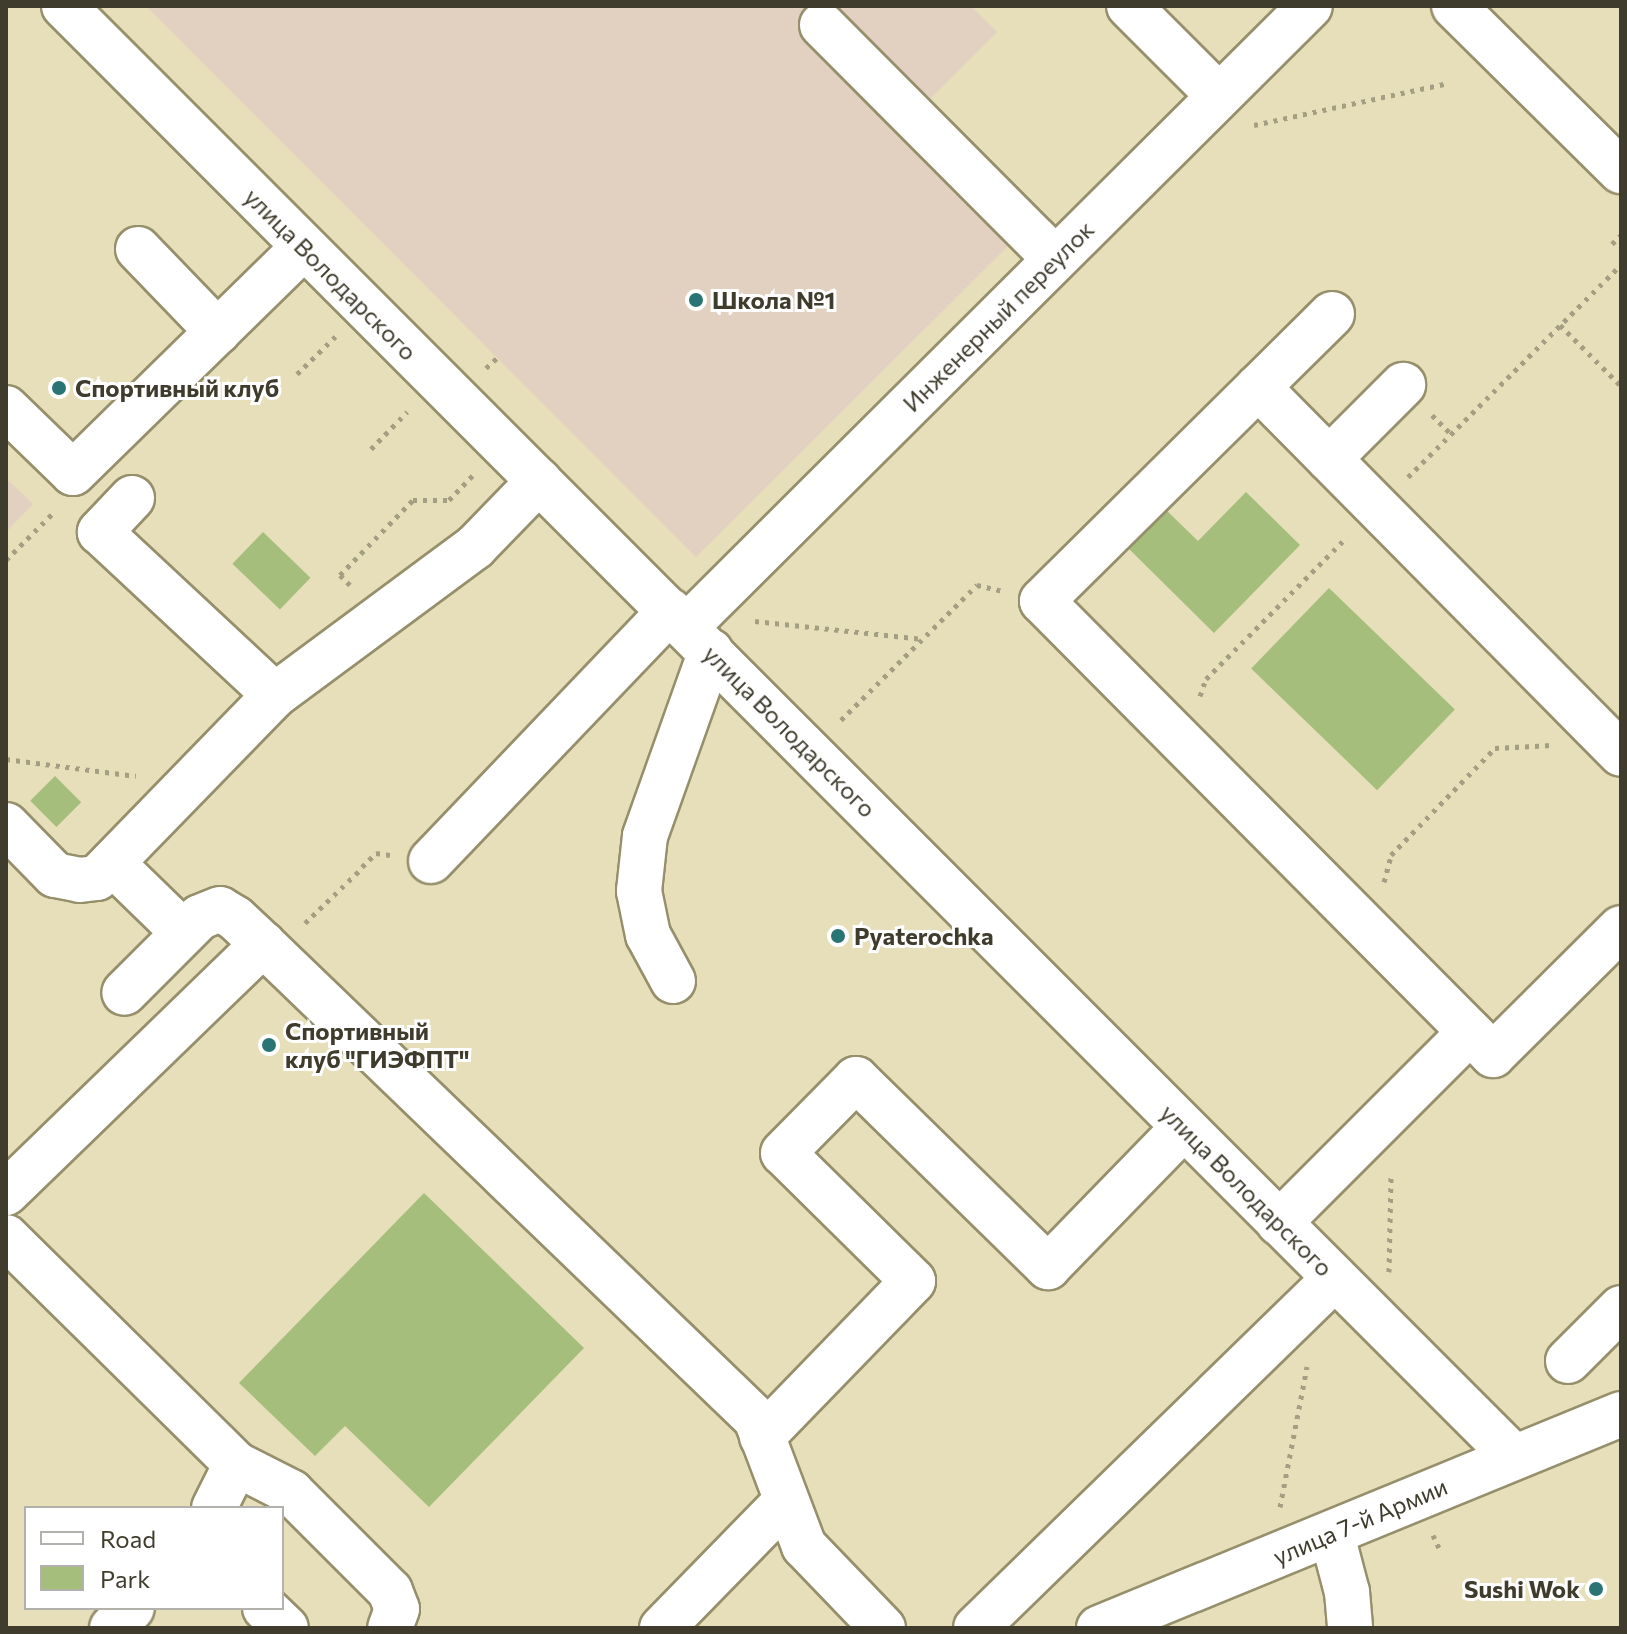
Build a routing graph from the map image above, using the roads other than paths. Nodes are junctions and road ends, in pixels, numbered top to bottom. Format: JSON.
{"nodes":[{"id":1,"x":1129,"y":6,"type":"edge"},
{"id":2,"x":1310,"y":6,"type":"edge"},
{"id":3,"x":1454,"y":6,"type":"edge"},
{"id":4,"x":68,"y":7,"type":"edge"},
{"id":5,"x":822,"y":25,"type":"dead end"},
{"id":6,"x":1219,"y":96,"type":"junction"},
{"id":7,"x":1621,"y":171,"type":"edge"},
{"id":8,"x":304,"y":247,"type":"junction"},
{"id":9,"x":138,"y":249,"type":"dead end"},
{"id":10,"x":1055,"y":259,"type":"junction"},
{"id":11,"x":1332,"y":314,"type":"dead end"},
{"id":12,"x":218,"y":332,"type":"junction"},
{"id":13,"x":1403,"y":385,"type":"dead end"},
{"id":14,"x":1258,"y":387,"type":"junction"},
{"id":15,"x":6,"y":408,"type":"edge"},
{"id":16,"x":1329,"y":459,"type":"junction"},
{"id":17,"x":539,"y":481,"type":"junction"},
{"id":18,"x":132,"y":498,"type":"dead end"},
{"id":19,"x":689,"y":630,"type":"junction"},
{"id":20,"x":275,"y":695,"type":"junction"},
{"id":21,"x":1615,"y":748,"type":"edge"},
{"id":22,"x":6,"y":825,"type":"edge"},
{"id":23,"x":431,"y":861,"type":"dead end"},
{"id":24,"x":112,"y":863,"type":"junction"},
{"id":25,"x":1621,"y":928,"type":"edge"},
{"id":26,"x":184,"y":933,"type":"junction"},
{"id":27,"x":269,"y":949,"type":"junction"},
{"id":28,"x":673,"y":981,"type":"dead end"},
{"id":29,"x":124,"y":993,"type":"dead end"},
{"id":30,"x":1470,"y":1032,"type":"junction"},
{"id":31,"x":1183,"y":1128,"type":"junction"},
{"id":32,"x":6,"y":1193,"type":"edge"},
{"id":33,"x":1279,"y":1223,"type":"junction"},
{"id":34,"x":6,"y":1237,"type":"edge"},
{"id":35,"x":1335,"y":1278,"type":"junction"},
{"id":36,"x":1621,"y":1308,"type":"edge"},
{"id":37,"x":1568,"y":1361,"type":"dead end"},
{"id":38,"x":1621,"y":1414,"type":"edge"},
{"id":39,"x":762,"y":1437,"type":"junction"},
{"id":40,"x":1514,"y":1457,"type":"junction"},
{"id":41,"x":236,"y":1464,"type":"junction"},
{"id":42,"x":786,"y":1501,"type":"junction"},
{"id":43,"x":215,"y":1506,"type":"edge"},
{"id":44,"x":1332,"y":1535,"type":"junction"},
{"id":45,"x":130,"y":1610,"type":"edge"},
{"id":46,"x":267,"y":1610,"type":"edge"},
{"id":47,"x":112,"y":1628,"type":"edge"},
{"id":48,"x":286,"y":1628,"type":"edge"},
{"id":49,"x":390,"y":1628,"type":"edge"},
{"id":50,"x":662,"y":1628,"type":"edge"},
{"id":51,"x":883,"y":1628,"type":"edge"},
{"id":52,"x":976,"y":1628,"type":"edge"},
{"id":53,"x":1099,"y":1628,"type":"edge"},
{"id":54,"x":1350,"y":1628,"type":"edge"}],
"edges":[{"from":1,"to":6,"type":"street"},
{"from":2,"to":6,"type":"street","name":"Инженерный переулок"},
{"from":3,"to":7,"type":"street"},
{"from":4,"to":8,"type":"street","name":"улица Володарского"},
{"from":5,"to":10,"type":"street"},
{"from":6,"to":10,"type":"street","name":"Инженерный переулок"},
{"from":8,"to":12,"type":"street"},
{"from":8,"to":17,"type":"street","name":"улица Володарского"},
{"from":9,"to":12,"type":"street"},
{"from":10,"to":19,"type":"street","name":"Инженерный переулок"},
{"from":11,"to":14,"type":"street"},
{"from":12,"to":15,"type":"street"},
{"from":13,"to":16,"type":"street"},
{"from":14,"to":16,"type":"street"},
{"from":14,"to":30,"type":"street"},
{"from":16,"to":21,"type":"street"},
{"from":17,"to":19,"type":"street","name":"улица Володарского"},
{"from":17,"to":20,"type":"street"},
{"from":18,"to":20,"type":"street"},
{"from":19,"to":23,"type":"street","name":"Инженерный переулок"},
{"from":19,"to":28,"type":"street"},
{"from":19,"to":31,"type":"street","name":"улица Володарского"},
{"from":20,"to":24,"type":"street"},
{"from":22,"to":24,"type":"street"},
{"from":24,"to":26,"type":"street"},
{"from":25,"to":30,"type":"street"},
{"from":26,"to":27,"type":"street"},
{"from":26,"to":29,"type":"street"},
{"from":27,"to":32,"type":"street"},
{"from":27,"to":39,"type":"street"},
{"from":30,"to":33,"type":"street"},
{"from":31,"to":33,"type":"street","name":"улица Володарского"},
{"from":31,"to":39,"type":"street"},
{"from":33,"to":35,"type":"street","name":"улица Володарского"},
{"from":34,"to":41,"type":"street"},
{"from":35,"to":40,"type":"street","name":"улица Володарского"},
{"from":35,"to":52,"type":"street"},
{"from":36,"to":37,"type":"street"},
{"from":38,"to":40,"type":"street","name":"улица 7-й Армии"},
{"from":39,"to":42,"type":"street"},
{"from":40,"to":44,"type":"street","name":"улица 7-й Армии"},
{"from":41,"to":43,"type":"street"},
{"from":41,"to":49,"type":"street"},
{"from":42,"to":50,"type":"street"},
{"from":42,"to":51,"type":"street"},
{"from":44,"to":53,"type":"street","name":"улица 7-й Армии"},
{"from":44,"to":54,"type":"street"},
{"from":45,"to":47,"type":"street"},
{"from":46,"to":48,"type":"street"}]}
